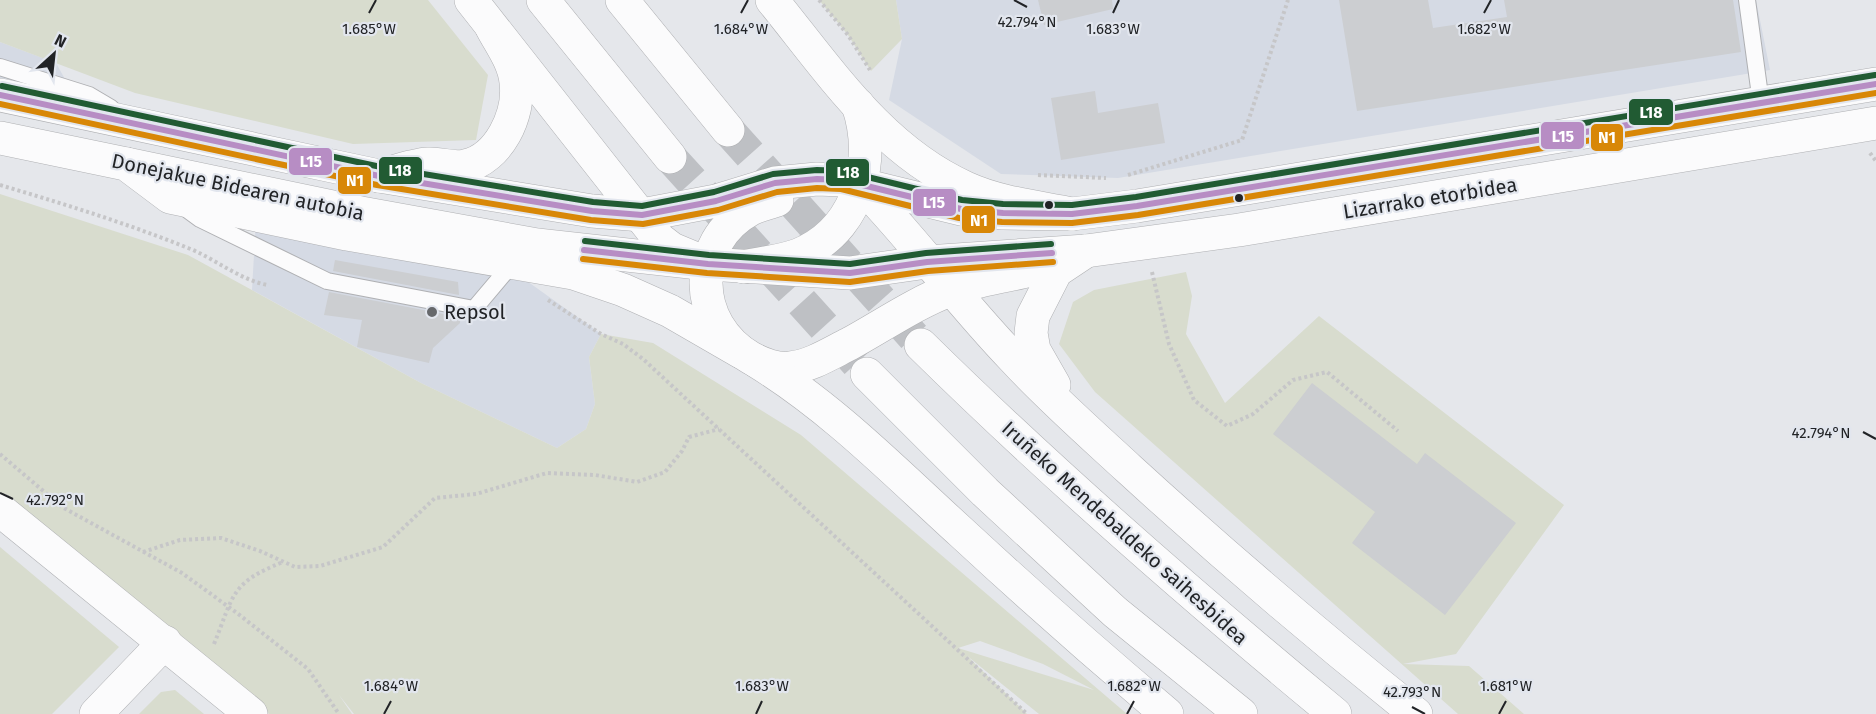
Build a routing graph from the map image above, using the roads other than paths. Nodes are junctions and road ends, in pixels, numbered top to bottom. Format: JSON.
{"nodes":[{"id":1,"x":471,"y":0,"type":"edge"},
{"id":2,"x":543,"y":0,"type":"edge"},
{"id":3,"x":622,"y":0,"type":"edge"},
{"id":4,"x":772,"y":0,"type":"edge"},
{"id":5,"x":1747,"y":0,"type":"edge"},
{"id":6,"x":492,"y":28,"type":"junction"},
{"id":7,"x":0,"y":67,"type":"edge"},
{"id":8,"x":1876,"y":84,"type":"edge"},
{"id":9,"x":0,"y":95,"type":"edge"},
{"id":10,"x":1761,"y":102,"type":"junction"},
{"id":11,"x":857,"y":104,"type":"junction"},
{"id":12,"x":143,"y":127,"type":"junction"},
{"id":13,"x":728,"y":130,"type":"tunnel mouth"},
{"id":14,"x":0,"y":138,"type":"edge"},
{"id":15,"x":1873,"y":138,"type":"edge"},
{"id":16,"x":670,"y":157,"type":"tunnel mouth"},
{"id":17,"x":126,"y":164,"type":"junction"},
{"id":18,"x":379,"y":176,"type":"junction"},
{"id":19,"x":852,"y":182,"type":"junction"},
{"id":20,"x":170,"y":197,"type":"junction"},
{"id":21,"x":1072,"y":214,"type":"junction"},
{"id":22,"x":642,"y":215,"type":"junction"},
{"id":23,"x":1086,"y":251,"type":"junction"},
{"id":24,"x":927,"y":262,"type":"junction"},
{"id":25,"x":708,"y":264,"type":"junction"},
{"id":26,"x":744,"y":267,"type":"junction"},
{"id":27,"x":507,"y":270,"type":"junction"},
{"id":28,"x":951,"y":289,"type":"junction"},
{"id":29,"x":921,"y":345,"type":"tunnel mouth"},
{"id":30,"x":749,"y":356,"type":"junction"},
{"id":31,"x":867,"y":374,"type":"tunnel mouth"},
{"id":32,"x":1072,"y":415,"type":"junction"},
{"id":33,"x":0,"y":510,"type":"edge"},
{"id":34,"x":165,"y":642,"type":"junction"},
{"id":35,"x":96,"y":714,"type":"edge"},
{"id":36,"x":251,"y":714,"type":"edge"},
{"id":37,"x":1167,"y":714,"type":"edge"},
{"id":38,"x":1241,"y":714,"type":"edge"},
{"id":39,"x":1335,"y":714,"type":"edge"},
{"id":40,"x":1416,"y":714,"type":"edge"}],
"edges":[{"from":1,"to":6,"type":"main road"},
{"from":2,"to":16,"type":"main road"},
{"from":3,"to":13,"type":"main road"},
{"from":4,"to":11,"type":"main road"},
{"from":5,"to":10,"type":"lane"},
{"from":6,"to":18,"type":"main road"},
{"from":6,"to":22,"type":"main road"},
{"from":7,"to":12,"type":"lane"},
{"from":8,"to":10,"type":"main road","name":"Lizarrako etorbidea"},
{"from":9,"to":12,"type":"main road","name":"Donejakue Bidearen autobia"},
{"from":10,"to":21,"type":"main road","name":"Lizarrako etorbidea"},
{"from":11,"to":19,"type":"main road"},
{"from":11,"to":21,"type":"main road"},
{"from":12,"to":18,"type":"main road","name":"Donejakue Bidearen autobia"},
{"from":14,"to":17,"type":"main road","name":"Donejakue Bidearen autobia"},
{"from":15,"to":23,"type":"main road","name":"Lizarrako etorbidea"},
{"from":17,"to":20,"type":"main road"},
{"from":17,"to":25,"type":"main road","name":"Donejakue Bidearen autobia"},
{"from":18,"to":22,"type":"main road","name":"Donejakue Bidearen autobia"},
{"from":19,"to":21,"type":"main road","name":"Donejakue Bidearen autobia"},
{"from":19,"to":22,"type":"main road","name":"Donejakue Bidearen autobia"},
{"from":19,"to":24,"type":"main road"},
{"from":19,"to":25,"type":"main road"},
{"from":19,"to":26,"type":"main road"},
{"from":20,"to":27,"type":"main road"},
{"from":20,"to":27,"type":"lane"},
{"from":22,"to":25,"type":"main road"},
{"from":23,"to":24,"type":"main road","name":"Donejakue Bidearen autobia"},
{"from":23,"to":28,"type":"main road"},
{"from":23,"to":32,"type":"main road"},
{"from":24,"to":26,"type":"main road","name":"Donejakue Bidearen autobia"},
{"from":24,"to":28,"type":"main road"},
{"from":25,"to":26,"type":"main road","name":"Donejakue Bidearen autobia"},
{"from":25,"to":30,"type":"main road"},
{"from":27,"to":30,"type":"main road"},
{"from":28,"to":30,"type":"main road"},
{"from":28,"to":32,"type":"main road"},
{"from":29,"to":39,"type":"main road","name":"Iruñeko Mendebaldeko saihesbidea"},
{"from":30,"to":37,"type":"main road"},
{"from":31,"to":38,"type":"main road"},
{"from":32,"to":40,"type":"main road"},
{"from":33,"to":34,"type":"main road"},
{"from":34,"to":35,"type":"main road"},
{"from":34,"to":36,"type":"main road"}]}
